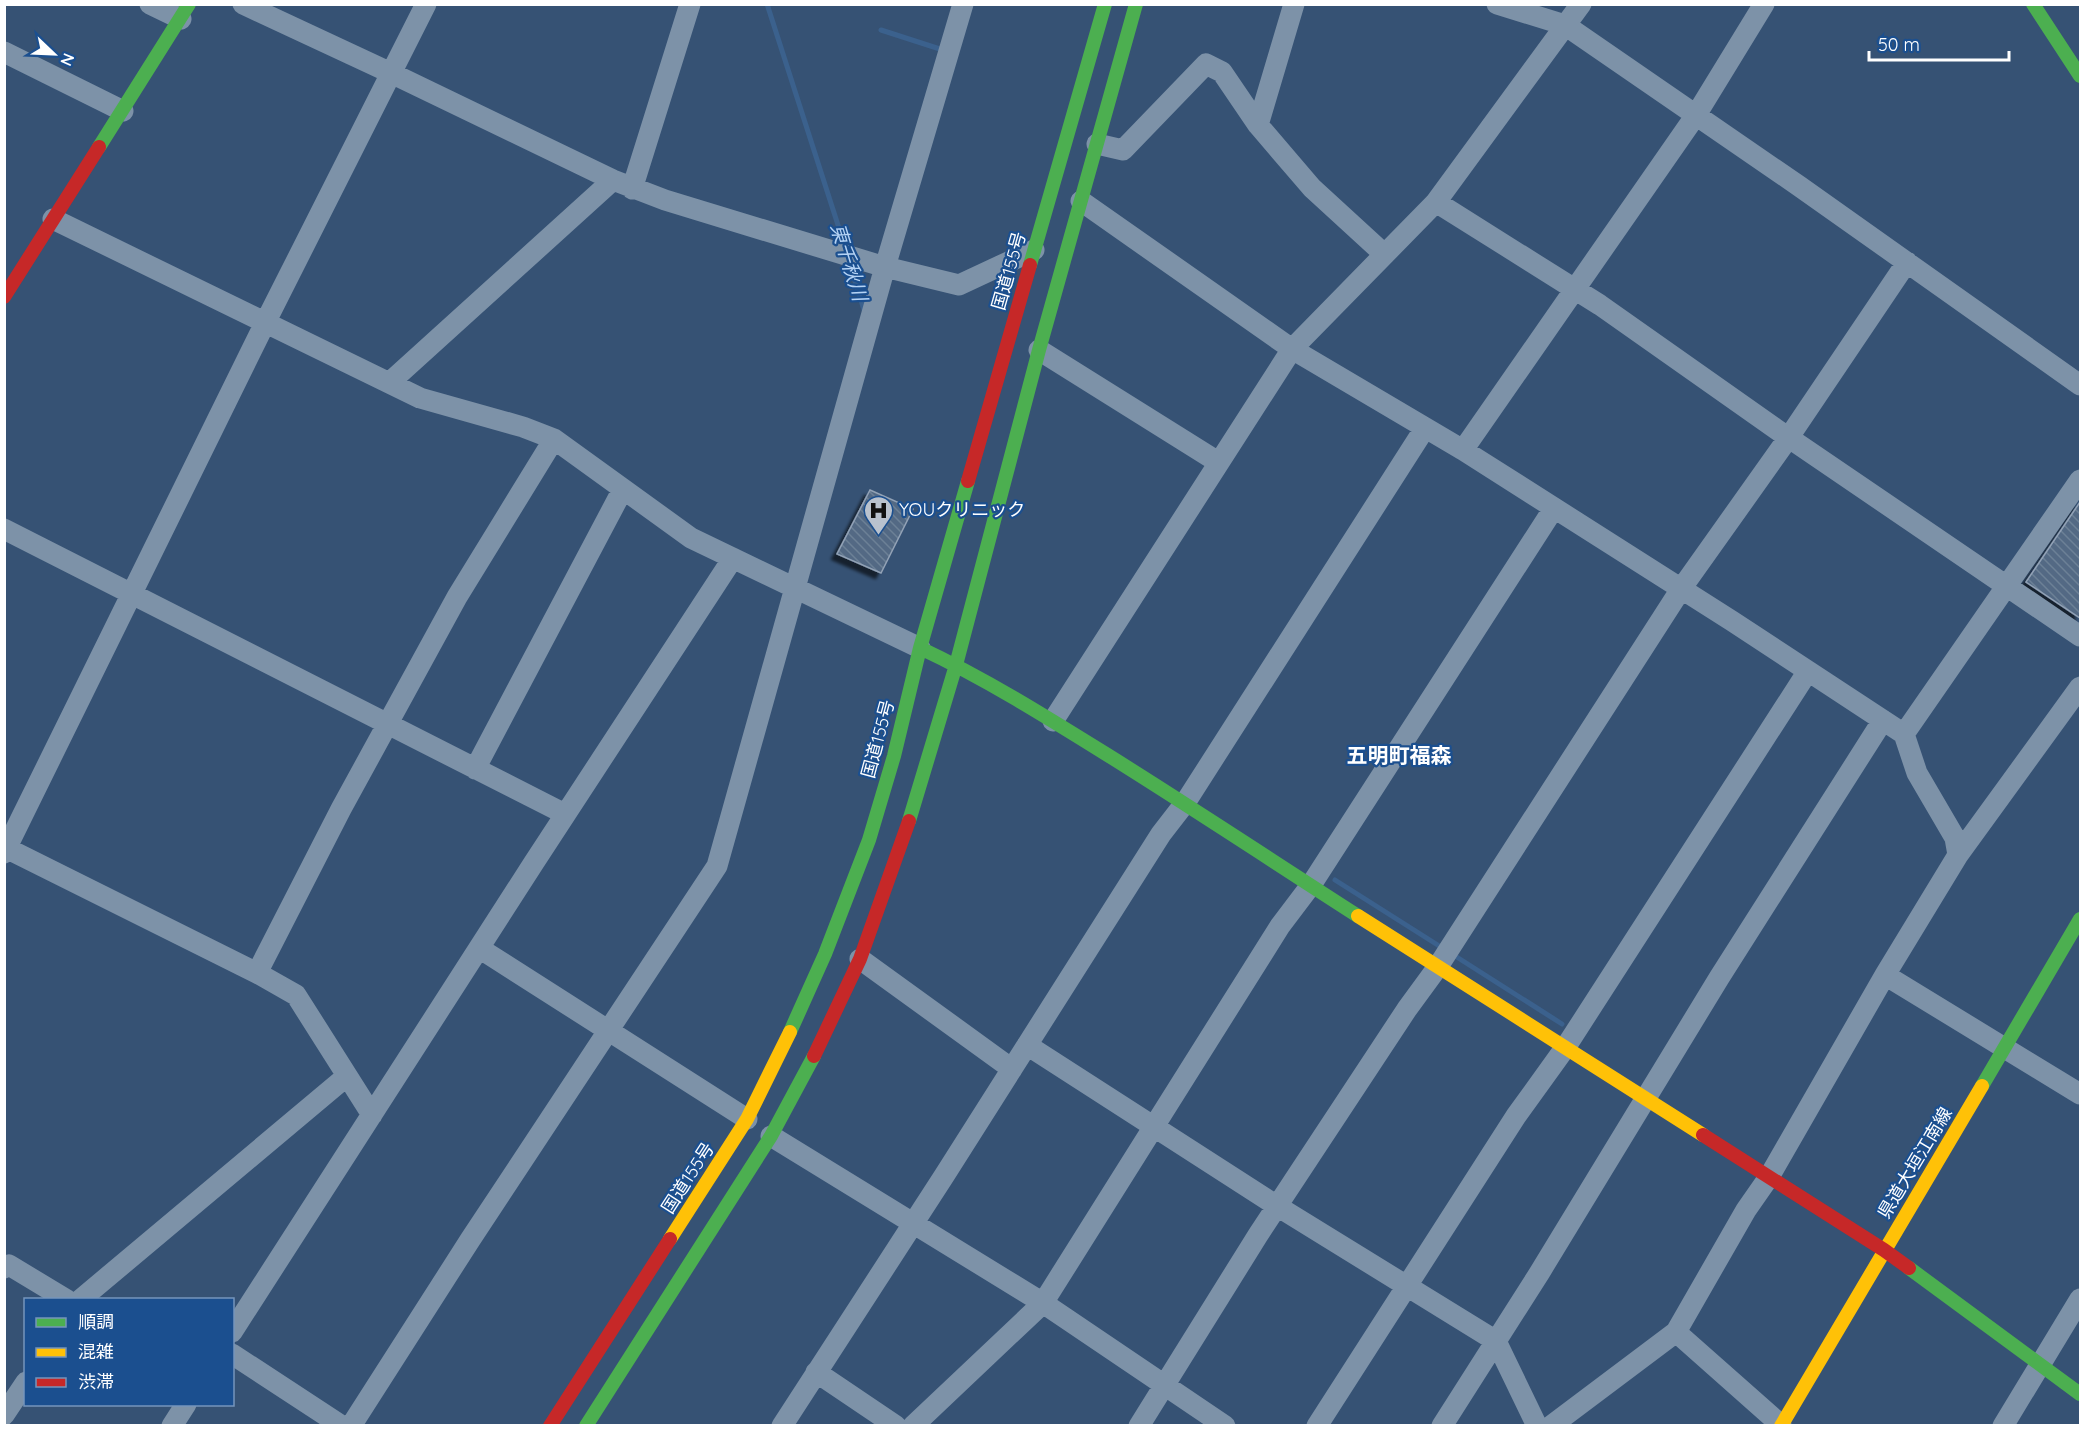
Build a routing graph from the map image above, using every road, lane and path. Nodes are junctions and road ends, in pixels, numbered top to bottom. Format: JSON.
{"nodes":[{"id":1,"x":150,"y":4,"type":"edge"},
{"id":2,"x":243,"y":4,"type":"edge"},
{"id":3,"x":426,"y":4,"type":"edge"},
{"id":4,"x":690,"y":4,"type":"edge"},
{"id":5,"x":963,"y":4,"type":"edge"},
{"id":6,"x":1106,"y":4,"type":"edge"},
{"id":7,"x":1136,"y":4,"type":"edge"},
{"id":8,"x":1294,"y":4,"type":"edge"},
{"id":9,"x":1497,"y":4,"type":"edge"},
{"id":10,"x":1581,"y":4,"type":"edge"},
{"id":11,"x":1764,"y":4,"type":"edge"},
{"id":12,"x":2033,"y":4,"type":"edge"},
{"id":13,"x":185,"y":12,"type":"edge"},
{"id":14,"x":1565,"y":25,"type":"junction"},
{"id":15,"x":4,"y":52,"type":"edge"},
{"id":16,"x":391,"y":73,"type":"junction"},
{"id":17,"x":2080,"y":76,"type":"edge"},
{"id":18,"x":123,"y":111,"type":"junction"},
{"id":19,"x":1696,"y":115,"type":"junction"},
{"id":20,"x":1258,"y":125,"type":"junction"},
{"id":21,"x":1097,"y":144,"type":"junction"},
{"id":22,"x":622,"y":184,"type":"junction"},
{"id":23,"x":1081,"y":201,"type":"junction"},
{"id":24,"x":1436,"y":202,"type":"junction"},
{"id":25,"x":53,"y":219,"type":"junction"},
{"id":26,"x":1034,"y":249,"type":"junction"},
{"id":27,"x":1384,"y":254,"type":"junction"},
{"id":28,"x":1908,"y":262,"type":"junction"},
{"id":29,"x":885,"y":267,"type":"junction"},
{"id":30,"x":1574,"y":288,"type":"junction"},
{"id":31,"x":4,"y":297,"type":"edge"},
{"id":32,"x":266,"y":322,"type":"junction"},
{"id":33,"x":1292,"y":349,"type":"junction"},
{"id":34,"x":1039,"y":350,"type":"junction"},
{"id":35,"x":389,"y":383,"type":"junction"},
{"id":36,"x":2080,"y":386,"type":"edge"},
{"id":37,"x":1425,"y":428,"type":"junction"},
{"id":38,"x":1789,"y":437,"type":"junction"},
{"id":39,"x":554,"y":439,"type":"junction"},
{"id":40,"x":1463,"y":450,"type":"junction"},
{"id":41,"x":1218,"y":462,"type":"junction"},
{"id":42,"x":2080,"y":480,"type":"edge"},
{"id":43,"x":623,"y":489,"type":"junction"},
{"id":44,"x":1554,"y":508,"type":"junction"},
{"id":45,"x":4,"y":529,"type":"edge"},
{"id":46,"x":733,"y":558,"type":"junction"},
{"id":47,"x":2008,"y":586,"type":"junction"},
{"id":48,"x":795,"y":587,"type":"junction"},
{"id":49,"x":1681,"y":589,"type":"junction"},
{"id":50,"x":131,"y":594,"type":"junction"},
{"id":51,"x":2080,"y":636,"type":"edge"},
{"id":52,"x":920,"y":648,"type":"junction"},
{"id":53,"x":956,"y":665,"type":"junction"},
{"id":54,"x":1808,"y":671,"type":"junction"},
{"id":55,"x":2080,"y":687,"type":"edge"},
{"id":56,"x":1883,"y":720,"type":"junction"},
{"id":57,"x":1053,"y":721,"type":"junction"},
{"id":58,"x":387,"y":724,"type":"junction"},
{"id":59,"x":1904,"y":734,"type":"junction"},
{"id":60,"x":475,"y":769,"type":"junction"},
{"id":61,"x":1185,"y":803,"type":"junction"},
{"id":62,"x":565,"y":814,"type":"junction"},
{"id":63,"x":6,"y":850,"type":"edge"},
{"id":64,"x":1959,"y":855,"type":"junction"},
{"id":65,"x":1311,"y":885,"type":"junction"},
{"id":66,"x":2080,"y":919,"type":"edge"},
{"id":67,"x":479,"y":948,"type":"junction"},
{"id":68,"x":860,"y":959,"type":"junction"},
{"id":69,"x":1437,"y":968,"type":"junction"},
{"id":70,"x":257,"y":973,"type":"junction"},
{"id":71,"x":1886,"y":975,"type":"junction"},
{"id":72,"x":608,"y":1031,"type":"junction"},
{"id":73,"x":1027,"y":1045,"type":"junction"},
{"id":74,"x":1565,"y":1048,"type":"junction"},
{"id":75,"x":2004,"y":1048,"type":"junction"},
{"id":76,"x":1012,"y":1069,"type":"junction"},
{"id":77,"x":347,"y":1076,"type":"junction"},
{"id":78,"x":2080,"y":1094,"type":"edge"},
{"id":79,"x":1643,"y":1099,"type":"junction"},
{"id":80,"x":372,"y":1114,"type":"junction"},
{"id":81,"x":747,"y":1119,"type":"junction"},
{"id":82,"x":1153,"y":1127,"type":"junction"},
{"id":83,"x":771,"y":1136,"type":"junction"},
{"id":84,"x":1769,"y":1177,"type":"junction"},
{"id":85,"x":1277,"y":1206,"type":"junction"},
{"id":86,"x":914,"y":1222,"type":"junction"},
{"id":87,"x":1884,"y":1250,"type":"junction"},
{"id":88,"x":4,"y":1268,"type":"edge"},
{"id":89,"x":1407,"y":1288,"type":"junction"},
{"id":90,"x":65,"y":1298,"type":"edge"},
{"id":91,"x":81,"y":1298,"type":"edge"},
{"id":92,"x":2080,"y":1299,"type":"edge"},
{"id":93,"x":1043,"y":1303,"type":"junction"},
{"id":94,"x":234,"y":1329,"type":"edge"},
{"id":95,"x":1676,"y":1332,"type":"junction"},
{"id":96,"x":1496,"y":1341,"type":"junction"},
{"id":97,"x":234,"y":1355,"type":"edge"},
{"id":98,"x":2040,"y":1364,"type":"junction"},
{"id":99,"x":816,"y":1372,"type":"junction"},
{"id":100,"x":24,"y":1385,"type":"edge"},
{"id":101,"x":1164,"y":1386,"type":"junction"},
{"id":102,"x":2080,"y":1394,"type":"edge"},
{"id":103,"x":185,"y":1406,"type":"edge"},
{"id":104,"x":4,"y":1415,"type":"edge"},
{"id":105,"x":172,"y":1425,"type":"edge"},
{"id":106,"x":342,"y":1425,"type":"edge"},
{"id":107,"x":351,"y":1425,"type":"edge"},
{"id":108,"x":550,"y":1425,"type":"edge"},
{"id":109,"x":586,"y":1425,"type":"edge"},
{"id":110,"x":782,"y":1425,"type":"edge"},
{"id":111,"x":896,"y":1425,"type":"edge"},
{"id":112,"x":913,"y":1425,"type":"edge"},
{"id":113,"x":1139,"y":1425,"type":"edge"},
{"id":114,"x":1225,"y":1425,"type":"edge"},
{"id":115,"x":1317,"y":1425,"type":"edge"},
{"id":116,"x":1442,"y":1425,"type":"edge"},
{"id":117,"x":1537,"y":1425,"type":"edge"},
{"id":118,"x":1551,"y":1425,"type":"edge"},
{"id":119,"x":1781,"y":1425,"type":"edge"},
{"id":120,"x":2003,"y":1425,"type":"edge"}],
"edges":[{"from":1,"to":13,"type":"street"},
{"from":2,"to":16,"type":"street"},
{"from":3,"to":16,"type":"street"},
{"from":4,"to":22,"type":"street"},
{"from":5,"to":29,"type":"street"},
{"from":6,"to":26,"type":"main road","name":"国道155号"},
{"from":7,"to":21,"type":"main road"},
{"from":8,"to":20,"type":"street"},
{"from":9,"to":14,"type":"street"},
{"from":10,"to":14,"type":"street"},
{"from":11,"to":19,"type":"street"},
{"from":12,"to":17,"type":"main road"},
{"from":13,"to":18,"type":"main road"},
{"from":14,"to":19,"type":"street"},
{"from":14,"to":24,"type":"street"},
{"from":15,"to":18,"type":"street"},
{"from":16,"to":22,"type":"street"},
{"from":16,"to":32,"type":"street"},
{"from":18,"to":25,"type":"main road"},
{"from":19,"to":28,"type":"street"},
{"from":19,"to":30,"type":"street"},
{"from":20,"to":21,"type":"street"},
{"from":20,"to":27,"type":"street"},
{"from":21,"to":23,"type":"main road"},
{"from":22,"to":29,"type":"street"},
{"from":22,"to":35,"type":"street"},
{"from":23,"to":33,"type":"street"},
{"from":23,"to":34,"type":"main road"},
{"from":24,"to":27,"type":"street"},
{"from":24,"to":30,"type":"street"},
{"from":25,"to":31,"type":"main road"},
{"from":25,"to":32,"type":"street"},
{"from":26,"to":29,"type":"street"},
{"from":26,"to":52,"type":"main road","name":"国道155号"},
{"from":27,"to":33,"type":"street"},
{"from":28,"to":36,"type":"street"},
{"from":28,"to":38,"type":"street"},
{"from":29,"to":48,"type":"street"},
{"from":30,"to":38,"type":"street"},
{"from":30,"to":40,"type":"street"},
{"from":32,"to":35,"type":"street"},
{"from":32,"to":50,"type":"street"},
{"from":33,"to":37,"type":"street"},
{"from":33,"to":41,"type":"street"},
{"from":34,"to":41,"type":"street"},
{"from":34,"to":53,"type":"main road"},
{"from":35,"to":39,"type":"street"},
{"from":37,"to":40,"type":"street"},
{"from":37,"to":61,"type":"street"},
{"from":38,"to":47,"type":"street"},
{"from":38,"to":49,"type":"street"},
{"from":39,"to":43,"type":"street"},
{"from":39,"to":58,"type":"street"},
{"from":40,"to":44,"type":"street"},
{"from":41,"to":57,"type":"street"},
{"from":42,"to":47,"type":"street"},
{"from":43,"to":46,"type":"street"},
{"from":43,"to":60,"type":"street"},
{"from":44,"to":49,"type":"street"},
{"from":44,"to":65,"type":"street"},
{"from":45,"to":50,"type":"street"},
{"from":46,"to":48,"type":"street"},
{"from":46,"to":62,"type":"street"},
{"from":47,"to":51,"type":"street"},
{"from":47,"to":59,"type":"street"},
{"from":48,"to":52,"type":"street"},
{"from":48,"to":72,"type":"street"},
{"from":49,"to":54,"type":"street"},
{"from":49,"to":69,"type":"street"},
{"from":50,"to":58,"type":"street"},
{"from":50,"to":63,"type":"street"},
{"from":52,"to":53,"type":"main road"},
{"from":52,"to":81,"type":"main road","name":"国道155号"},
{"from":53,"to":57,"type":"main road"},
{"from":53,"to":68,"type":"main road"},
{"from":54,"to":56,"type":"street"},
{"from":54,"to":74,"type":"street"},
{"from":55,"to":64,"type":"street"},
{"from":56,"to":59,"type":"street"},
{"from":56,"to":79,"type":"street"},
{"from":57,"to":61,"type":"main road"},
{"from":58,"to":60,"type":"street"},
{"from":58,"to":70,"type":"street"},
{"from":59,"to":64,"type":"street"},
{"from":60,"to":62,"type":"street"},
{"from":61,"to":65,"type":"main road"},
{"from":61,"to":73,"type":"street"},
{"from":62,"to":67,"type":"street"},
{"from":63,"to":70,"type":"street"},
{"from":64,"to":71,"type":"street"},
{"from":65,"to":69,"type":"main road"},
{"from":65,"to":82,"type":"street"},
{"from":66,"to":75,"type":"main road","name":"県道大垣江南線"},
{"from":67,"to":72,"type":"street"},
{"from":67,"to":80,"type":"street"},
{"from":68,"to":76,"type":"street"},
{"from":68,"to":83,"type":"main road"},
{"from":69,"to":74,"type":"main road"},
{"from":69,"to":85,"type":"street"},
{"from":70,"to":77,"type":"street"},
{"from":71,"to":75,"type":"street"},
{"from":71,"to":84,"type":"street"},
{"from":72,"to":81,"type":"street"},
{"from":72,"to":107,"type":"street"},
{"from":73,"to":76,"type":"street"},
{"from":73,"to":82,"type":"street"},
{"from":74,"to":79,"type":"main road"},
{"from":74,"to":89,"type":"street"},
{"from":75,"to":78,"type":"street"},
{"from":75,"to":87,"type":"main road","name":"県道大垣江南線"},
{"from":76,"to":86,"type":"street"},
{"from":77,"to":80,"type":"street"},
{"from":77,"to":91,"type":"street"},
{"from":79,"to":84,"type":"main road"},
{"from":79,"to":96,"type":"street"},
{"from":80,"to":94,"type":"street"},
{"from":81,"to":108,"type":"main road","name":"国道155号"},
{"from":82,"to":85,"type":"street"},
{"from":82,"to":93,"type":"street"},
{"from":83,"to":86,"type":"street"},
{"from":83,"to":109,"type":"main road"},
{"from":84,"to":87,"type":"main road"},
{"from":84,"to":95,"type":"street"},
{"from":85,"to":89,"type":"street"},
{"from":85,"to":101,"type":"street"},
{"from":86,"to":93,"type":"street"},
{"from":86,"to":99,"type":"street"},
{"from":87,"to":98,"type":"main road"},
{"from":87,"to":119,"type":"main road","name":"県道大垣江南線"},
{"from":88,"to":90,"type":"street"},
{"from":89,"to":96,"type":"street"},
{"from":89,"to":115,"type":"street"},
{"from":92,"to":98,"type":"street"},
{"from":93,"to":101,"type":"street"},
{"from":93,"to":112,"type":"street"},
{"from":95,"to":118,"type":"street"},
{"from":95,"to":119,"type":"street"},
{"from":96,"to":116,"type":"street"},
{"from":96,"to":117,"type":"street"},
{"from":97,"to":106,"type":"street"},
{"from":98,"to":102,"type":"main road"},
{"from":98,"to":120,"type":"street"},
{"from":99,"to":110,"type":"street"},
{"from":99,"to":111,"type":"street"},
{"from":100,"to":104,"type":"street"},
{"from":101,"to":113,"type":"street"},
{"from":101,"to":114,"type":"street"},
{"from":103,"to":105,"type":"street"}]}
